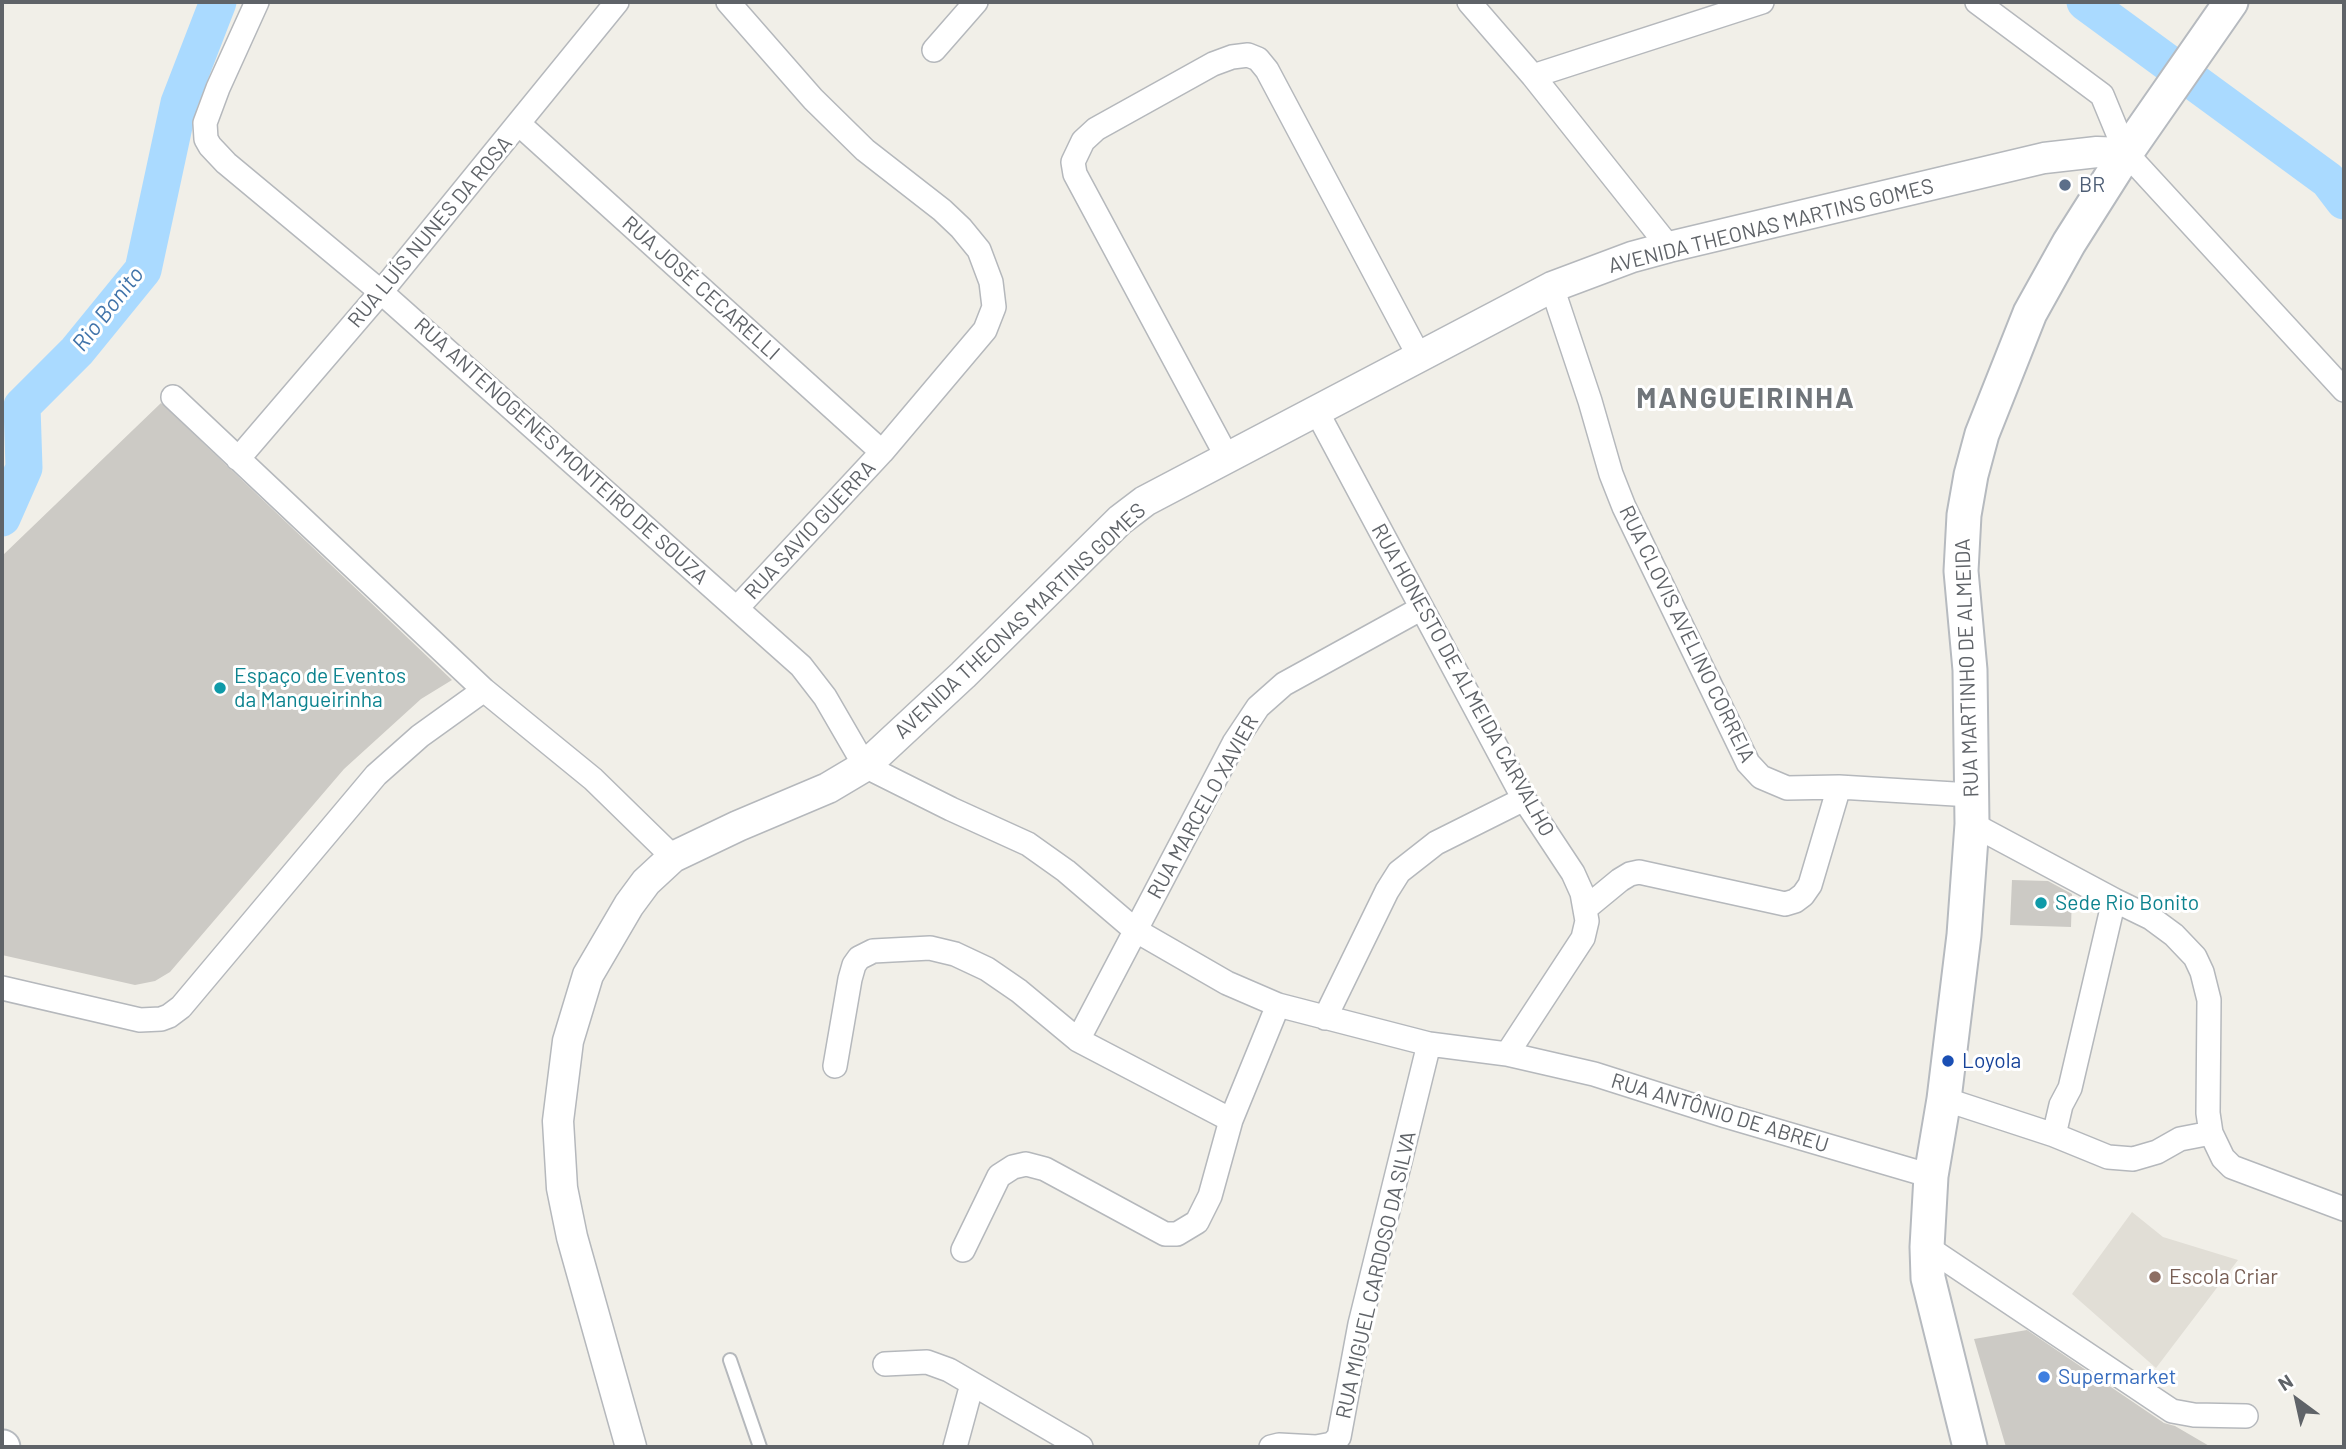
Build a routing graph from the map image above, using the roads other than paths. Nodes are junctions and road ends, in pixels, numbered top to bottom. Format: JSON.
{"nodes":[{"id":1,"x":257,"y":2,"type":"edge"},
{"id":2,"x":617,"y":2,"type":"edge"},
{"id":3,"x":728,"y":2,"type":"edge"},
{"id":4,"x":976,"y":2,"type":"edge"},
{"id":5,"x":1469,"y":2,"type":"edge"},
{"id":6,"x":1762,"y":2,"type":"edge"},
{"id":7,"x":1977,"y":2,"type":"edge"},
{"id":8,"x":2231,"y":2,"type":"edge"},
{"id":9,"x":934,"y":50,"type":"dead end"},
{"id":10,"x":1533,"y":75,"type":"junction"},
{"id":11,"x":519,"y":124,"type":"junction"},
{"id":12,"x":2126,"y":153,"type":"junction"},
{"id":13,"x":1668,"y":247,"type":"junction"},
{"id":14,"x":1552,"y":287,"type":"junction"},
{"id":15,"x":382,"y":292,"type":"junction"},
{"id":16,"x":1420,"y":358,"type":"junction"},
{"id":17,"x":2344,"y":390,"type":"edge"},
{"id":18,"x":173,"y":397,"type":"dead end"},
{"id":19,"x":1317,"y":412,"type":"junction"},
{"id":20,"x":882,"y":452,"type":"junction"},
{"id":21,"x":1227,"y":457,"type":"junction"},
{"id":22,"x":239,"y":459,"type":"junction"},
{"id":23,"x":737,"y":608,"type":"junction"},
{"id":24,"x":1422,"y":608,"type":"junction"},
{"id":25,"x":484,"y":690,"type":"junction"},
{"id":26,"x":865,"y":766,"type":"junction"},
{"id":27,"x":1839,"y":788,"type":"junction"},
{"id":28,"x":1524,"y":799,"type":"junction"},
{"id":29,"x":1972,"y":809,"type":"junction"},
{"id":30,"x":673,"y":857,"type":"junction"},
{"id":31,"x":2114,"y":900,"type":"junction"},
{"id":32,"x":1586,"y":908,"type":"junction"},
{"id":33,"x":1135,"y":930,"type":"junction"},
{"id":34,"x":2,"y":988,"type":"edge"},
{"id":35,"x":1278,"y":1005,"type":"junction"},
{"id":36,"x":1325,"y":1018,"type":"junction"},
{"id":37,"x":1078,"y":1040,"type":"junction"},
{"id":38,"x":1429,"y":1044,"type":"junction"},
{"id":39,"x":1507,"y":1054,"type":"junction"},
{"id":40,"x":835,"y":1066,"type":"dead end"},
{"id":41,"x":1944,"y":1099,"type":"junction"},
{"id":42,"x":1231,"y":1120,"type":"junction"},
{"id":43,"x":2211,"y":1133,"type":"junction"},
{"id":44,"x":2054,"y":1135,"type":"junction"},
{"id":45,"x":1931,"y":1176,"type":"junction"},
{"id":46,"x":2344,"y":1209,"type":"edge"},
{"id":47,"x":1927,"y":1247,"type":"junction"},
{"id":48,"x":963,"y":1250,"type":"dead end"},
{"id":49,"x":730,"y":1360,"type":"dead end"},
{"id":50,"x":885,"y":1364,"type":"dead end"},
{"id":51,"x":972,"y":1384,"type":"junction"},
{"id":52,"x":2246,"y":1416,"type":"dead end"},
{"id":53,"x":631,"y":1447,"type":"edge"},
{"id":54,"x":760,"y":1447,"type":"edge"},
{"id":55,"x":955,"y":1447,"type":"edge"},
{"id":56,"x":1081,"y":1447,"type":"edge"},
{"id":57,"x":1271,"y":1447,"type":"edge"},
{"id":58,"x":1970,"y":1447,"type":"edge"}],
"edges":[{"from":1,"to":15,"type":"street","name":"RUA ANTENOGENES MONTEIRO DE SOUZA"},
{"from":2,"to":11,"type":"street","name":"RUA LUÍS NUNES DA ROSA"},
{"from":3,"to":20,"type":"street","name":"RUA SAVIO GUERRA"},
{"from":4,"to":9,"type":"street"},
{"from":5,"to":10,"type":"street"},
{"from":6,"to":10,"type":"street"},
{"from":7,"to":12,"type":"street"},
{"from":8,"to":12,"type":"main road","name":"RUA MARTINHO DE ALMEIDA"},
{"from":10,"to":13,"type":"street"},
{"from":11,"to":15,"type":"street","name":"RUA LUÍS NUNES DA ROSA"},
{"from":11,"to":20,"type":"street","name":"RUA JOSÉ CECARELLI"},
{"from":12,"to":13,"type":"street","name":"AVENIDA THEONAS MARTINS GOMES"},
{"from":12,"to":17,"type":"street"},
{"from":12,"to":29,"type":"main road","name":"RUA MARTINHO DE ALMEIDA"},
{"from":13,"to":14,"type":"street","name":"AVENIDA THEONAS MARTINS GOMES"},
{"from":14,"to":16,"type":"street","name":"AVENIDA THEONAS MARTINS GOMES"},
{"from":14,"to":27,"type":"street","name":"RUA CLOVIS AVELINO CORREIA"},
{"from":15,"to":22,"type":"street","name":"RUA LUÍS NUNES DA ROSA"},
{"from":15,"to":23,"type":"street","name":"RUA ANTENOGENES MONTEIRO DE SOUZA"},
{"from":16,"to":19,"type":"street","name":"AVENIDA THEONAS MARTINS GOMES"},
{"from":16,"to":21,"type":"street"},
{"from":18,"to":22,"type":"street"},
{"from":19,"to":21,"type":"street","name":"AVENIDA THEONAS MARTINS GOMES"},
{"from":19,"to":24,"type":"street","name":"RUA HONESTO DE ALMEIDA CARVALHO"},
{"from":20,"to":23,"type":"street","name":"RUA SAVIO GUERRA"},
{"from":21,"to":26,"type":"street","name":"AVENIDA THEONAS MARTINS GOMES"},
{"from":22,"to":25,"type":"street"},
{"from":23,"to":26,"type":"street","name":"RUA ANTENOGENES MONTEIRO DE SOUZA"},
{"from":24,"to":28,"type":"street","name":"RUA HONESTO DE ALMEIDA CARVALHO"},
{"from":24,"to":33,"type":"street","name":"RUA MARCELO XAVIER"},
{"from":25,"to":30,"type":"street"},
{"from":25,"to":34,"type":"street"},
{"from":26,"to":30,"type":"street","name":"AVENIDA THEONAS MARTINS GOMES"},
{"from":26,"to":33,"type":"street","name":"RUA ANTÔNIO DE ABREU"},
{"from":27,"to":29,"type":"street","name":"RUA CLOVIS AVELINO CORREIA"},
{"from":27,"to":32,"type":"street"},
{"from":28,"to":32,"type":"street","name":"RUA HONESTO DE ALMEIDA CARVALHO"},
{"from":28,"to":36,"type":"street"},
{"from":29,"to":31,"type":"street","name":"RUA MARTINHO DE ALMEIDA"},
{"from":29,"to":41,"type":"main road","name":"RUA MARTINHO DE ALMEIDA"},
{"from":30,"to":53,"type":"street","name":"AVENIDA THEONAS MARTINS GOMES"},
{"from":31,"to":43,"type":"street","name":"RUA MARTINHO DE ALMEIDA"},
{"from":31,"to":44,"type":"street"},
{"from":32,"to":39,"type":"street","name":"RUA HONESTO DE ALMEIDA CARVALHO"},
{"from":33,"to":35,"type":"street","name":"RUA ANTÔNIO DE ABREU"},
{"from":33,"to":37,"type":"street","name":"RUA MARCELO XAVIER"},
{"from":35,"to":36,"type":"street","name":"RUA ANTÔNIO DE ABREU"},
{"from":35,"to":42,"type":"street"},
{"from":36,"to":38,"type":"street","name":"RUA ANTÔNIO DE ABREU"},
{"from":37,"to":40,"type":"street"},
{"from":37,"to":42,"type":"street"},
{"from":38,"to":39,"type":"street","name":"RUA ANTÔNIO DE ABREU"},
{"from":38,"to":57,"type":"street","name":"RUA MIGUEL CARDOSO DA SILVA"},
{"from":39,"to":45,"type":"street","name":"RUA ANTÔNIO DE ABREU"},
{"from":41,"to":44,"type":"street"},
{"from":41,"to":45,"type":"main road","name":"RUA MARTINHO DE ALMEIDA"},
{"from":42,"to":48,"type":"street"},
{"from":43,"to":44,"type":"street"},
{"from":43,"to":46,"type":"street","name":"RUA MARTINHO DE ALMEIDA"},
{"from":45,"to":47,"type":"main road","name":"RUA MARTINHO DE ALMEIDA"},
{"from":47,"to":52,"type":"street"},
{"from":47,"to":58,"type":"main road","name":"RUA MARTINHO DE ALMEIDA"},
{"from":49,"to":54,"type":"lane"},
{"from":50,"to":51,"type":"street"},
{"from":51,"to":55,"type":"street"},
{"from":51,"to":56,"type":"street"}]}
